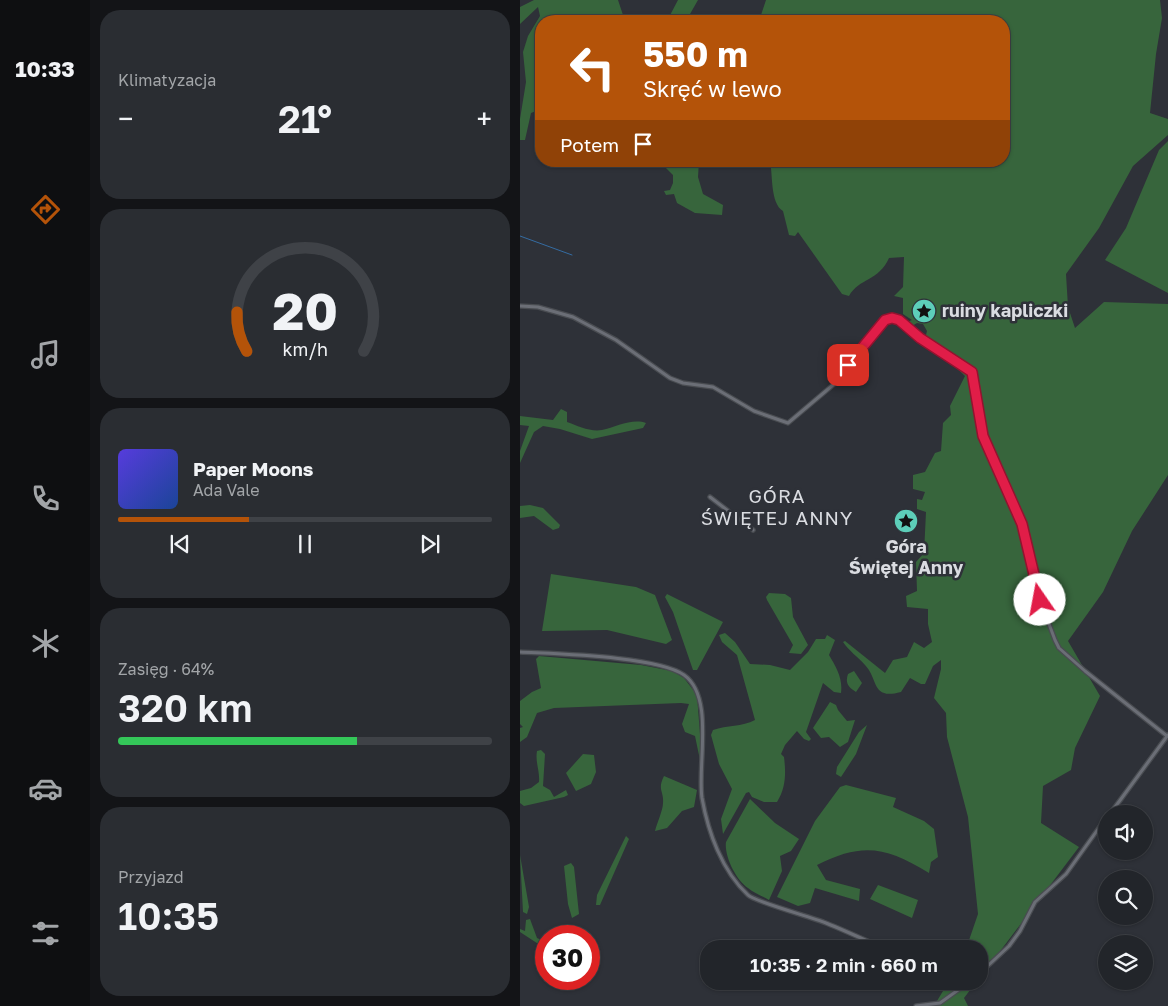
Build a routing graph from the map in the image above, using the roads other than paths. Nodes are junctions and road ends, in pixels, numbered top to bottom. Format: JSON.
{"nodes":[{"id":1,"x":520,"y":306,"type":"edge"},
{"id":2,"x":710,"y":497,"type":"dead end"},
{"id":3,"x":753,"y":530,"type":"dead end"},
{"id":4,"x":520,"y":652,"type":"edge"},
{"id":5,"x":1167,"y":735,"type":"edge"},
{"id":6,"x":1116,"y":805,"type":"edge"},
{"id":7,"x":1098,"y":829,"type":"edge"},
{"id":8,"x":865,"y":940,"type":"edge"},
{"id":9,"x":988,"y":966,"type":"edge"},
{"id":10,"x":958,"y":990,"type":"edge"},
{"id":11,"x":916,"y":1006,"type":"edge"}],
"edges":[{"from":1,"to":5,"type":"street"},
{"from":2,"to":3,"type":"street"},
{"from":4,"to":8,"type":"street"},
{"from":5,"to":6,"type":"street"},
{"from":7,"to":9,"type":"street"},
{"from":10,"to":11,"type":"street"}]}
